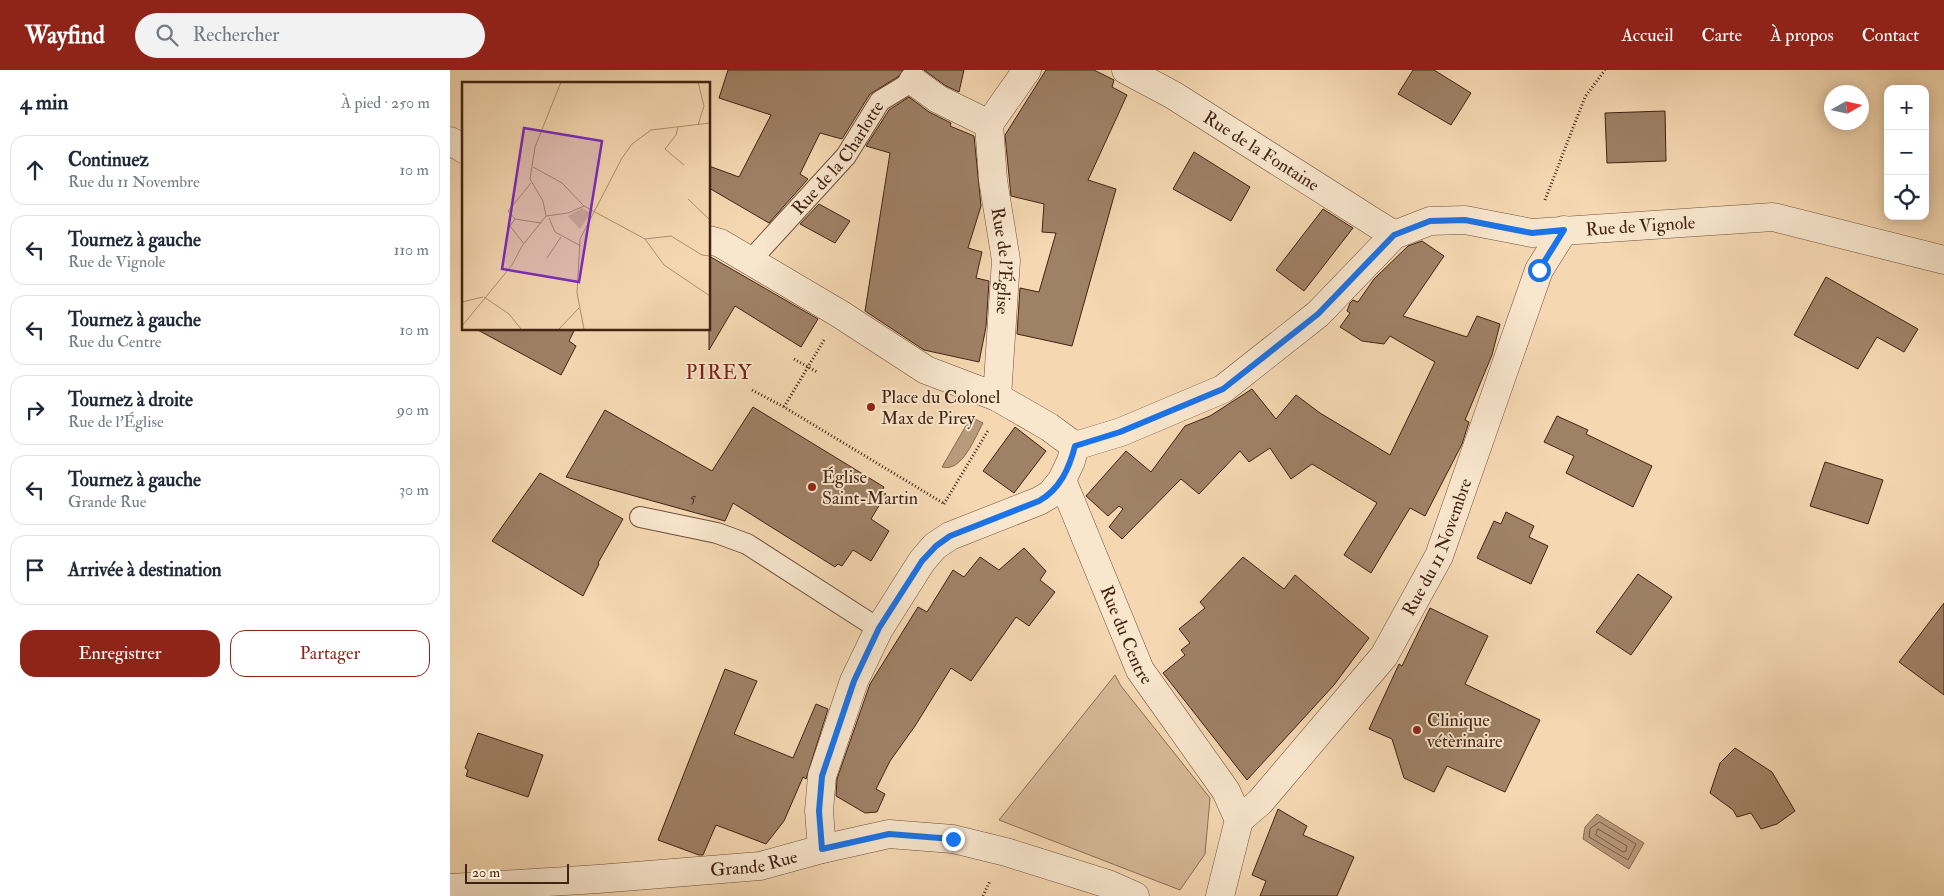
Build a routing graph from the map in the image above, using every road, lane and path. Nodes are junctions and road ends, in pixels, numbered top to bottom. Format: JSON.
{"nodes":[{"id":1,"x":1027,"y":70,"type":"edge"},
{"id":2,"x":1126,"y":70,"type":"edge"},
{"id":3,"x":1604,"y":70,"type":"edge"},
{"id":4,"x":913,"y":81,"type":"joint"},
{"id":5,"x":989,"y":124,"type":"junction"},
{"id":6,"x":450,"y":141,"type":"edge"},
{"id":7,"x":462,"y":148,"type":"edge"},
{"id":8,"x":1564,"y":230,"type":"junction"},
{"id":9,"x":1532,"y":233,"type":"junction"},
{"id":10,"x":1394,"y":235,"type":"junction"},
{"id":11,"x":710,"y":240,"type":"edge"},
{"id":12,"x":1944,"y":260,"type":"edge"},
{"id":13,"x":750,"y":261,"type":"junction"},
{"id":14,"x":840,"y":314,"type":"junction"},
{"id":15,"x":794,"y":359,"type":"dead end"},
{"id":16,"x":807,"y":366,"type":"junction"},
{"id":17,"x":817,"y":372,"type":"dead end"},
{"id":18,"x":752,"y":390,"type":"dead end"},
{"id":19,"x":997,"y":397,"type":"junction"},
{"id":20,"x":784,"y":407,"type":"junction"},
{"id":21,"x":1075,"y":446,"type":"junction"},
{"id":22,"x":1062,"y":480,"type":"junction"},
{"id":23,"x":640,"y":517,"type":"dead end"},
{"id":24,"x":879,"y":628,"type":"junction"},
{"id":25,"x":1239,"y":820,"type":"junction"},
{"id":26,"x":822,"y":849,"type":"junction"},
{"id":27,"x":450,"y":888,"type":"edge"},
{"id":28,"x":1135,"y":896,"type":"edge"},
{"id":29,"x":1220,"y":896,"type":"edge"}],
"edges":[{"from":1,"to":5,"type":"street"},
{"from":2,"to":10,"type":"street","name":"Rue de la Fontaine"},
{"from":3,"to":9,"type":"path"},
{"from":4,"to":5,"type":"street","name":"Rue de la Charlotte"},
{"from":4,"to":13,"type":"lane","name":"Rue de la Charlotte"},
{"from":5,"to":19,"type":"street","name":"Rue de l'Église"},
{"from":6,"to":7,"type":"street"},
{"from":8,"to":9,"type":"street","name":"Rue de Vignole"},
{"from":8,"to":12,"type":"street","name":"Rue de Vignole"},
{"from":8,"to":25,"type":"street","name":"Rue du 11 Novembre"},
{"from":9,"to":10,"type":"street","name":"Rue de Vignole"},
{"from":10,"to":21,"type":"street","name":"Rue de Vignole"},
{"from":11,"to":13,"type":"street"},
{"from":13,"to":14,"type":"street"},
{"from":14,"to":16,"type":"path"},
{"from":14,"to":19,"type":"street"},
{"from":15,"to":16,"type":"path"},
{"from":16,"to":17,"type":"path"},
{"from":16,"to":20,"type":"path"},
{"from":18,"to":20,"type":"path"},
{"from":19,"to":20,"type":"path"},
{"from":19,"to":21,"type":"street"},
{"from":21,"to":22,"type":"street"},
{"from":22,"to":24,"type":"street"},
{"from":22,"to":25,"type":"street","name":"Rue du Centre"},
{"from":23,"to":24,"type":"lane"},
{"from":24,"to":26,"type":"street"},
{"from":25,"to":29,"type":"street"},
{"from":26,"to":27,"type":"street","name":"Grande Rue"},
{"from":26,"to":28,"type":"street","name":"Grande Rue"}]}
